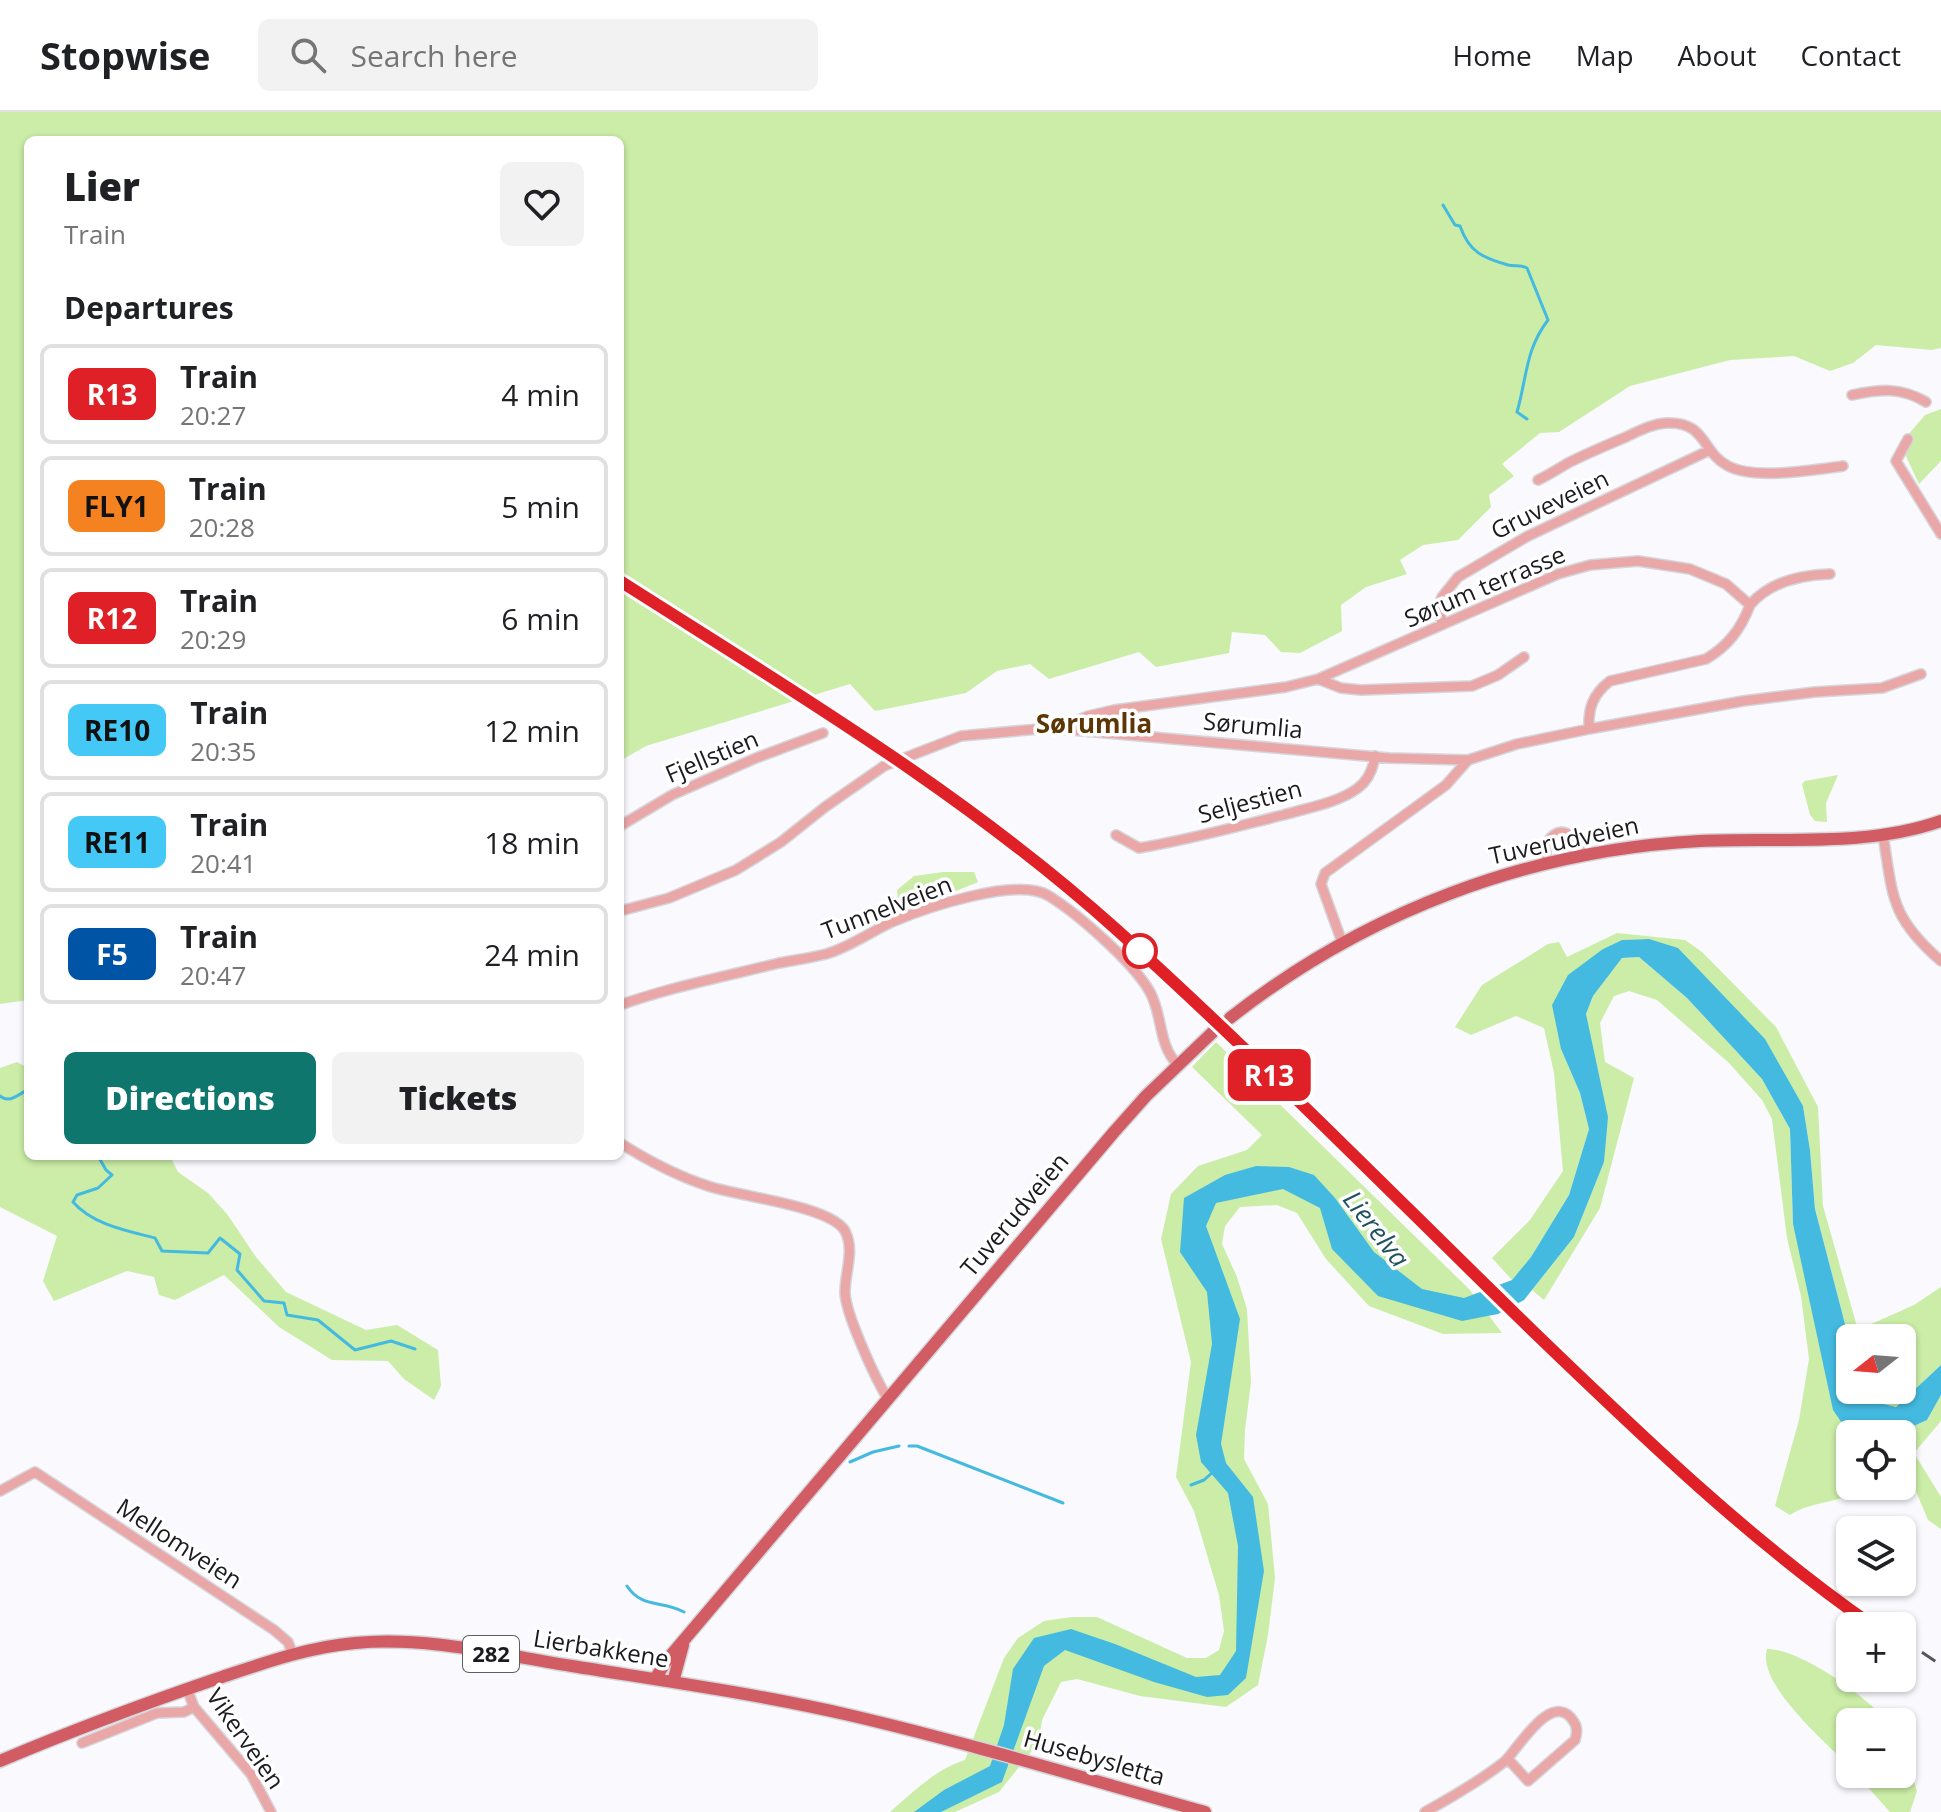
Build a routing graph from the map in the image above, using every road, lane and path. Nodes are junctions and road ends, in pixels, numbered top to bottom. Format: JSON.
{"nodes":[{"id":1,"x":1852,"y":395,"type":"dead end"},
{"id":2,"x":1926,"y":402,"type":"dead end"},
{"id":3,"x":1908,"y":439,"type":"dead end"},
{"id":4,"x":1710,"y":450,"type":"junction"},
{"id":5,"x":1843,"y":466,"type":"dead end"},
{"id":6,"x":1538,"y":480,"type":"dead end"},
{"id":7,"x":1938,"y":520,"type":"edge"},
{"id":8,"x":1941,"y":534,"type":"edge"},
{"id":9,"x":1830,"y":574,"type":"dead end"},
{"id":10,"x":1750,"y":605,"type":"junction"},
{"id":11,"x":1442,"y":625,"type":"junction"},
{"id":12,"x":1524,"y":657,"type":"dead end"},
{"id":13,"x":1921,"y":674,"type":"dead end"},
{"id":14,"x":1318,"y":679,"type":"junction"},
{"id":15,"x":1058,"y":728,"type":"junction"},
{"id":16,"x":1589,"y":729,"type":"junction"},
{"id":17,"x":823,"y":733,"type":"dead end"},
{"id":18,"x":1375,"y":756,"type":"junction"},
{"id":19,"x":1468,"y":760,"type":"junction"},
{"id":20,"x":1941,"y":821,"type":"edge"},
{"id":21,"x":624,"y":824,"type":"edge"},
{"id":22,"x":1116,"y":835,"type":"dead end"},
{"id":23,"x":1883,"y":835,"type":"junction"},
{"id":24,"x":1583,"y":854,"type":"junction"},
{"id":25,"x":1546,"y":863,"type":"junction"},
{"id":26,"x":624,"y":910,"type":"edge"},
{"id":27,"x":1342,"y":942,"type":"junction"},
{"id":28,"x":1941,"y":961,"type":"edge"},
{"id":29,"x":624,"y":1004,"type":"edge"},
{"id":30,"x":1230,"y":1018,"type":"dead end"},
{"id":31,"x":1214,"y":1031,"type":"dead end"},
{"id":32,"x":1177,"y":1064,"type":"junction"},
{"id":33,"x":624,"y":1145,"type":"edge"},
{"id":34,"x":888,"y":1399,"type":"junction"},
{"id":35,"x":0,"y":1491,"type":"edge"},
{"id":36,"x":683,"y":1645,"type":"junction"},
{"id":37,"x":293,"y":1655,"type":"junction"},
{"id":38,"x":655,"y":1679,"type":"junction"},
{"id":39,"x":673,"y":1682,"type":"junction"},
{"id":40,"x":187,"y":1689,"type":"junction"},
{"id":41,"x":194,"y":1707,"type":"junction"},
{"id":42,"x":82,"y":1743,"type":"dead end"},
{"id":43,"x":970,"y":1747,"type":"joint"},
{"id":44,"x":1508,"y":1759,"type":"junction"},
{"id":45,"x":0,"y":1761,"type":"edge"},
{"id":46,"x":271,"y":1812,"type":"edge"},
{"id":47,"x":1205,"y":1812,"type":"edge"},
{"id":48,"x":1425,"y":1812,"type":"edge"}],
"edges":[{"from":1,"to":2,"type":"street"},
{"from":3,"to":7,"type":"street"},
{"from":4,"to":5,"type":"street"},
{"from":4,"to":6,"type":"street"},
{"from":4,"to":11,"type":"street","name":"Gruveveien"},
{"from":7,"to":8,"type":"street"},
{"from":9,"to":10,"type":"street"},
{"from":10,"to":11,"type":"street","name":"Sørum terrasse"},
{"from":10,"to":16,"type":"street"},
{"from":11,"to":14,"type":"street","name":"Sørum terrasse"},
{"from":12,"to":14,"type":"street"},
{"from":13,"to":16,"type":"street","name":"Sørumlia"},
{"from":14,"to":15,"type":"street","name":"Sørum terrasse"},
{"from":15,"to":18,"type":"street","name":"Sørumlia"},
{"from":15,"to":26,"type":"street","name":"Sørumlia"},
{"from":16,"to":19,"type":"street","name":"Sørumlia"},
{"from":17,"to":21,"type":"street","name":"Fjellstien"},
{"from":18,"to":19,"type":"street","name":"Sørumlia"},
{"from":18,"to":22,"type":"street","name":"Seljestien"},
{"from":19,"to":27,"type":"street"},
{"from":20,"to":23,"type":"main road","name":"Tuverudveien"},
{"from":23,"to":24,"type":"main road","name":"Tuverudveien"},
{"from":23,"to":28,"type":"street"},
{"from":24,"to":25,"type":"main road","name":"Tuverudveien"},
{"from":24,"to":25,"type":"street"},
{"from":25,"to":27,"type":"main road","name":"Tuverudveien"},
{"from":27,"to":30,"type":"main road","name":"Tuverudveien"},
{"from":29,"to":32,"type":"street","name":"Tunnelveien"},
{"from":31,"to":32,"type":"main road","name":"Tuverudveien"},
{"from":32,"to":34,"type":"main road","name":"Tuverudveien"},
{"from":33,"to":34,"type":"street"},
{"from":34,"to":36,"type":"main road","name":"Tuverudveien"},
{"from":35,"to":37,"type":"street","name":"Mellomveien"},
{"from":36,"to":38,"type":"main road","name":"Tuverudveien"},
{"from":36,"to":39,"type":"main road","name":"Tuverudveien"},
{"from":37,"to":38,"type":"main road","name":"Lierbakkene","number":"282"},
{"from":37,"to":40,"type":"main road","name":"Lierbakkene","number":"282"},
{"from":38,"to":39,"type":"main road","name":"Lierbakkene","number":"282"},
{"from":39,"to":43,"type":"main road","name":"Lierbakkene","number":"282"},
{"from":40,"to":41,"type":"street","name":"Vikerveien"},
{"from":40,"to":45,"type":"main road","name":"Lierbakkene","number":"282"},
{"from":41,"to":42,"type":"street"},
{"from":41,"to":46,"type":"street","name":"Vikerveien"},
{"from":43,"to":47,"type":"main road","name":"Husebysletta","number":"282"},
{"from":44,"to":44,"type":"street"},
{"from":44,"to":48,"type":"street"}]}
